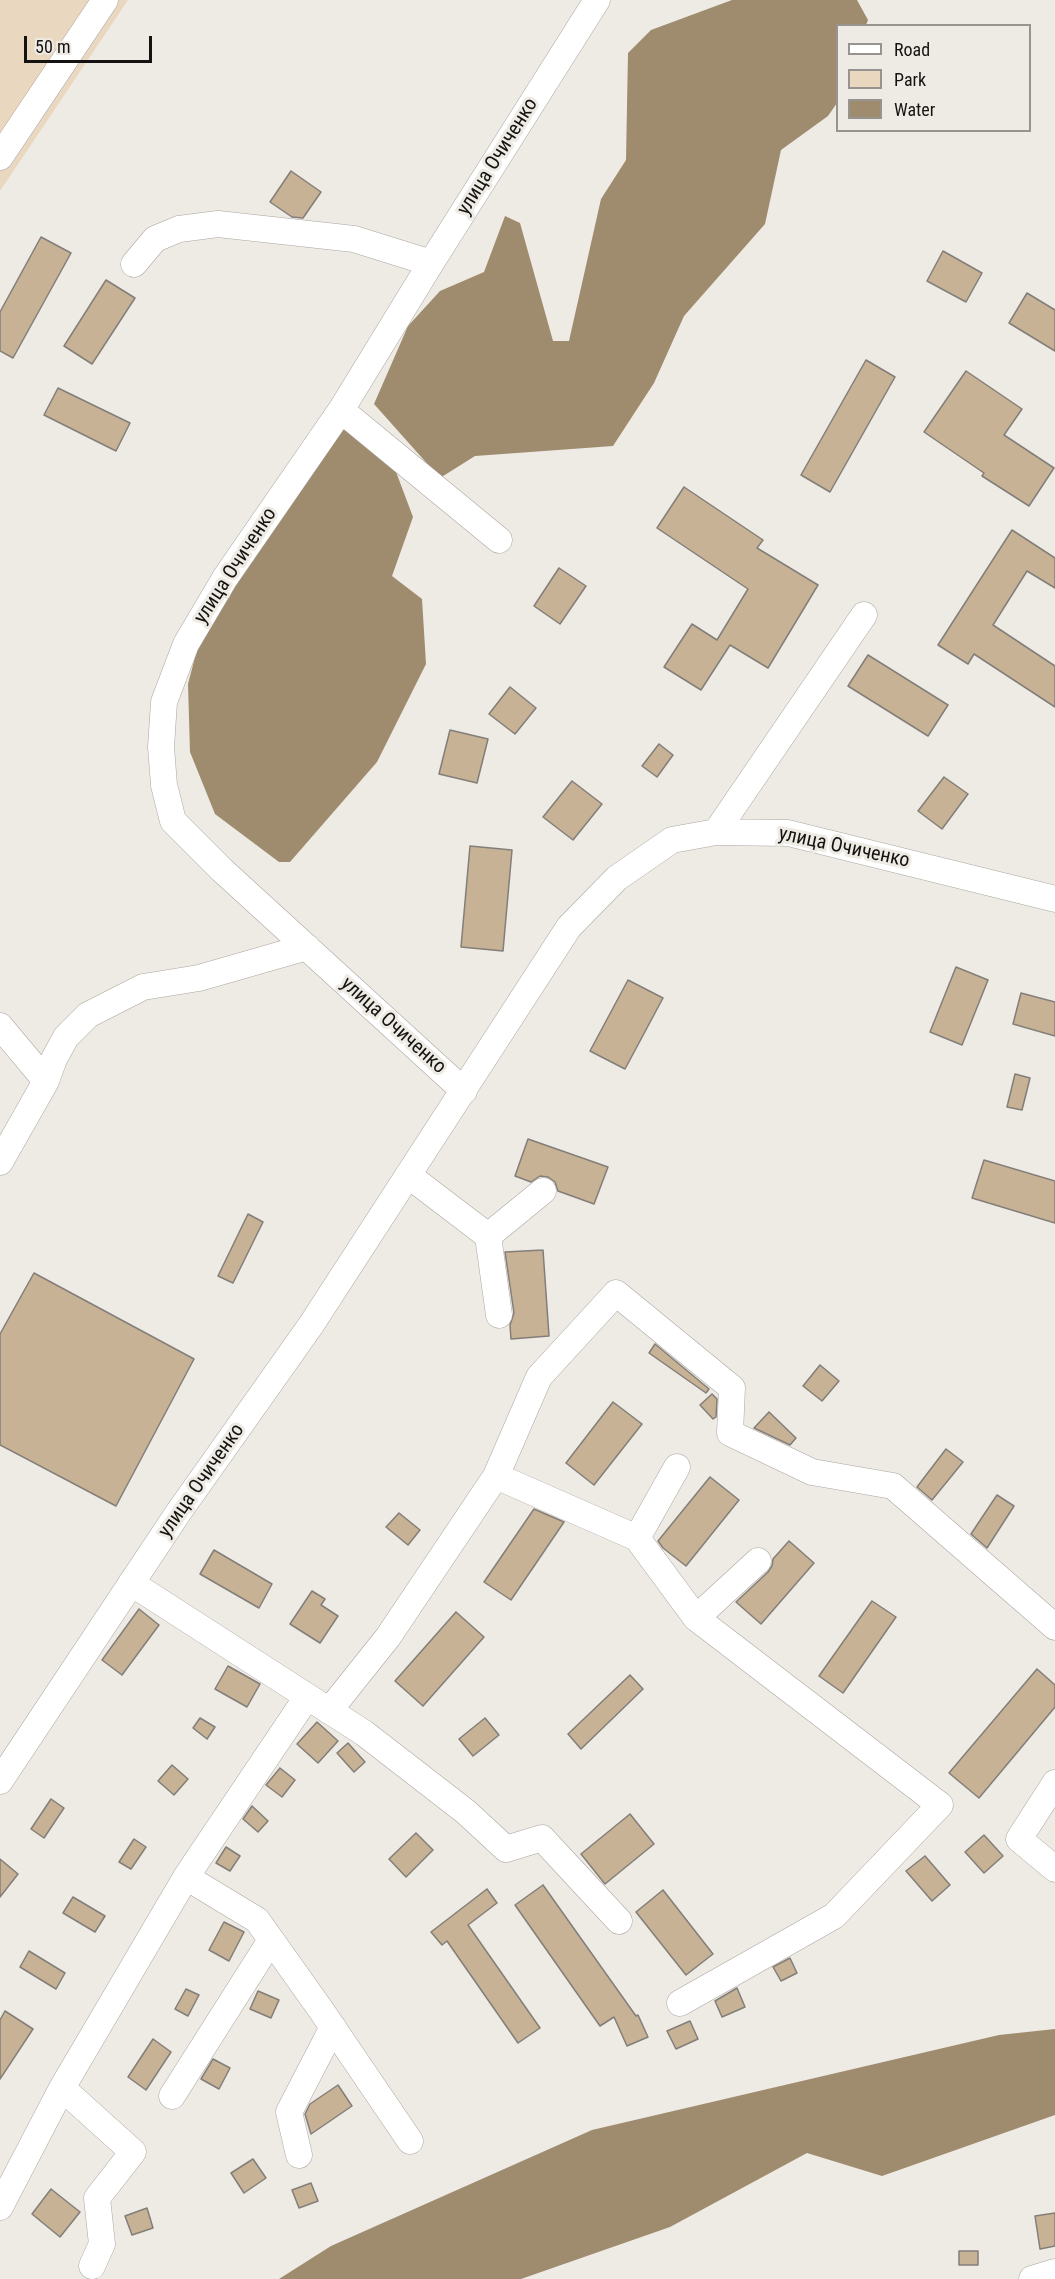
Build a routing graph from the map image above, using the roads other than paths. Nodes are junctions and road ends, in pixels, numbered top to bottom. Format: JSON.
{"nodes":[{"id":1,"x":105,"y":0,"type":"edge"},
{"id":2,"x":597,"y":0,"type":"edge"},
{"id":3,"x":0,"y":156,"type":"edge"},
{"id":4,"x":431,"y":263,"type":"junction"},
{"id":5,"x":134,"y":264,"type":"dead end"},
{"id":6,"x":341,"y":410,"type":"junction"},
{"id":7,"x":499,"y":540,"type":"dead end"},
{"id":8,"x":864,"y":615,"type":"dead end"},
{"id":9,"x":716,"y":832,"type":"junction"},
{"id":10,"x":1055,"y":899,"type":"edge"},
{"id":11,"x":307,"y":947,"type":"junction"},
{"id":12,"x":0,"y":1026,"type":"edge"},
{"id":13,"x":46,"y":1081,"type":"junction"},
{"id":14,"x":464,"y":1091,"type":"junction"},
{"id":15,"x":0,"y":1161,"type":"edge"},
{"id":16,"x":408,"y":1175,"type":"junction"},
{"id":17,"x":543,"y":1191,"type":"dead end"},
{"id":18,"x":488,"y":1236,"type":"junction"},
{"id":19,"x":499,"y":1315,"type":"dead end"},
{"id":20,"x":677,"y":1467,"type":"dead end"},
{"id":21,"x":496,"y":1476,"type":"junction"},
{"id":22,"x":637,"y":1538,"type":"junction"},
{"id":23,"x":758,"y":1561,"type":"dead end"},
{"id":24,"x":131,"y":1584,"type":"junction"},
{"id":25,"x":696,"y":1618,"type":"junction"},
{"id":26,"x":1055,"y":1627,"type":"edge"},
{"id":27,"x":307,"y":1697,"type":"junction"},
{"id":28,"x":329,"y":1711,"type":"junction"},
{"id":29,"x":0,"y":1781,"type":"edge"},
{"id":30,"x":1055,"y":1783,"type":"edge"},
{"id":31,"x":1055,"y":1869,"type":"edge"},
{"id":32,"x":186,"y":1876,"type":"junction"},
{"id":33,"x":619,"y":1921,"type":"dead end"},
{"id":34,"x":271,"y":1940,"type":"junction"},
{"id":35,"x":680,"y":2003,"type":"dead end"},
{"id":36,"x":333,"y":2027,"type":"junction"},
{"id":37,"x":62,"y":2088,"type":"junction"},
{"id":38,"x":172,"y":2096,"type":"dead end"},
{"id":39,"x":410,"y":2141,"type":"dead end"},
{"id":40,"x":299,"y":2155,"type":"dead end"},
{"id":41,"x":0,"y":2207,"type":"edge"},
{"id":42,"x":92,"y":2266,"type":"dead end"},
{"id":43,"x":1055,"y":2272,"type":"edge"},
{"id":44,"x":1032,"y":2279,"type":"edge"}],
"edges":[{"from":1,"to":3,"type":"street"},
{"from":2,"to":4,"type":"street","name":"улица Очиченко"},
{"from":4,"to":5,"type":"street"},
{"from":4,"to":6,"type":"street","name":"улица Очиченко"},
{"from":6,"to":7,"type":"street"},
{"from":6,"to":11,"type":"street","name":"улица Очиченко"},
{"from":8,"to":9,"type":"street"},
{"from":9,"to":10,"type":"street","name":"улица Очиченко"},
{"from":9,"to":14,"type":"street","name":"улица Очиченко"},
{"from":11,"to":13,"type":"street"},
{"from":11,"to":14,"type":"street","name":"улица Очиченко"},
{"from":12,"to":13,"type":"street"},
{"from":13,"to":15,"type":"street"},
{"from":14,"to":16,"type":"street","name":"улица Очиченко"},
{"from":16,"to":18,"type":"street"},
{"from":16,"to":24,"type":"street","name":"улица Очиченко"},
{"from":17,"to":18,"type":"street"},
{"from":18,"to":19,"type":"street"},
{"from":20,"to":22,"type":"street"},
{"from":21,"to":22,"type":"street"},
{"from":21,"to":26,"type":"street"},
{"from":21,"to":28,"type":"street"},
{"from":22,"to":25,"type":"street"},
{"from":23,"to":25,"type":"street"},
{"from":24,"to":27,"type":"street"},
{"from":24,"to":29,"type":"street","name":"улица Очиченко"},
{"from":25,"to":35,"type":"street"},
{"from":27,"to":28,"type":"street"},
{"from":27,"to":32,"type":"street"},
{"from":28,"to":33,"type":"street"},
{"from":30,"to":31,"type":"street"},
{"from":32,"to":34,"type":"street"},
{"from":32,"to":37,"type":"street"},
{"from":34,"to":36,"type":"street"},
{"from":34,"to":38,"type":"street"},
{"from":36,"to":39,"type":"street"},
{"from":36,"to":40,"type":"street"},
{"from":37,"to":41,"type":"street"},
{"from":37,"to":42,"type":"street"},
{"from":43,"to":44,"type":"street"}]}
